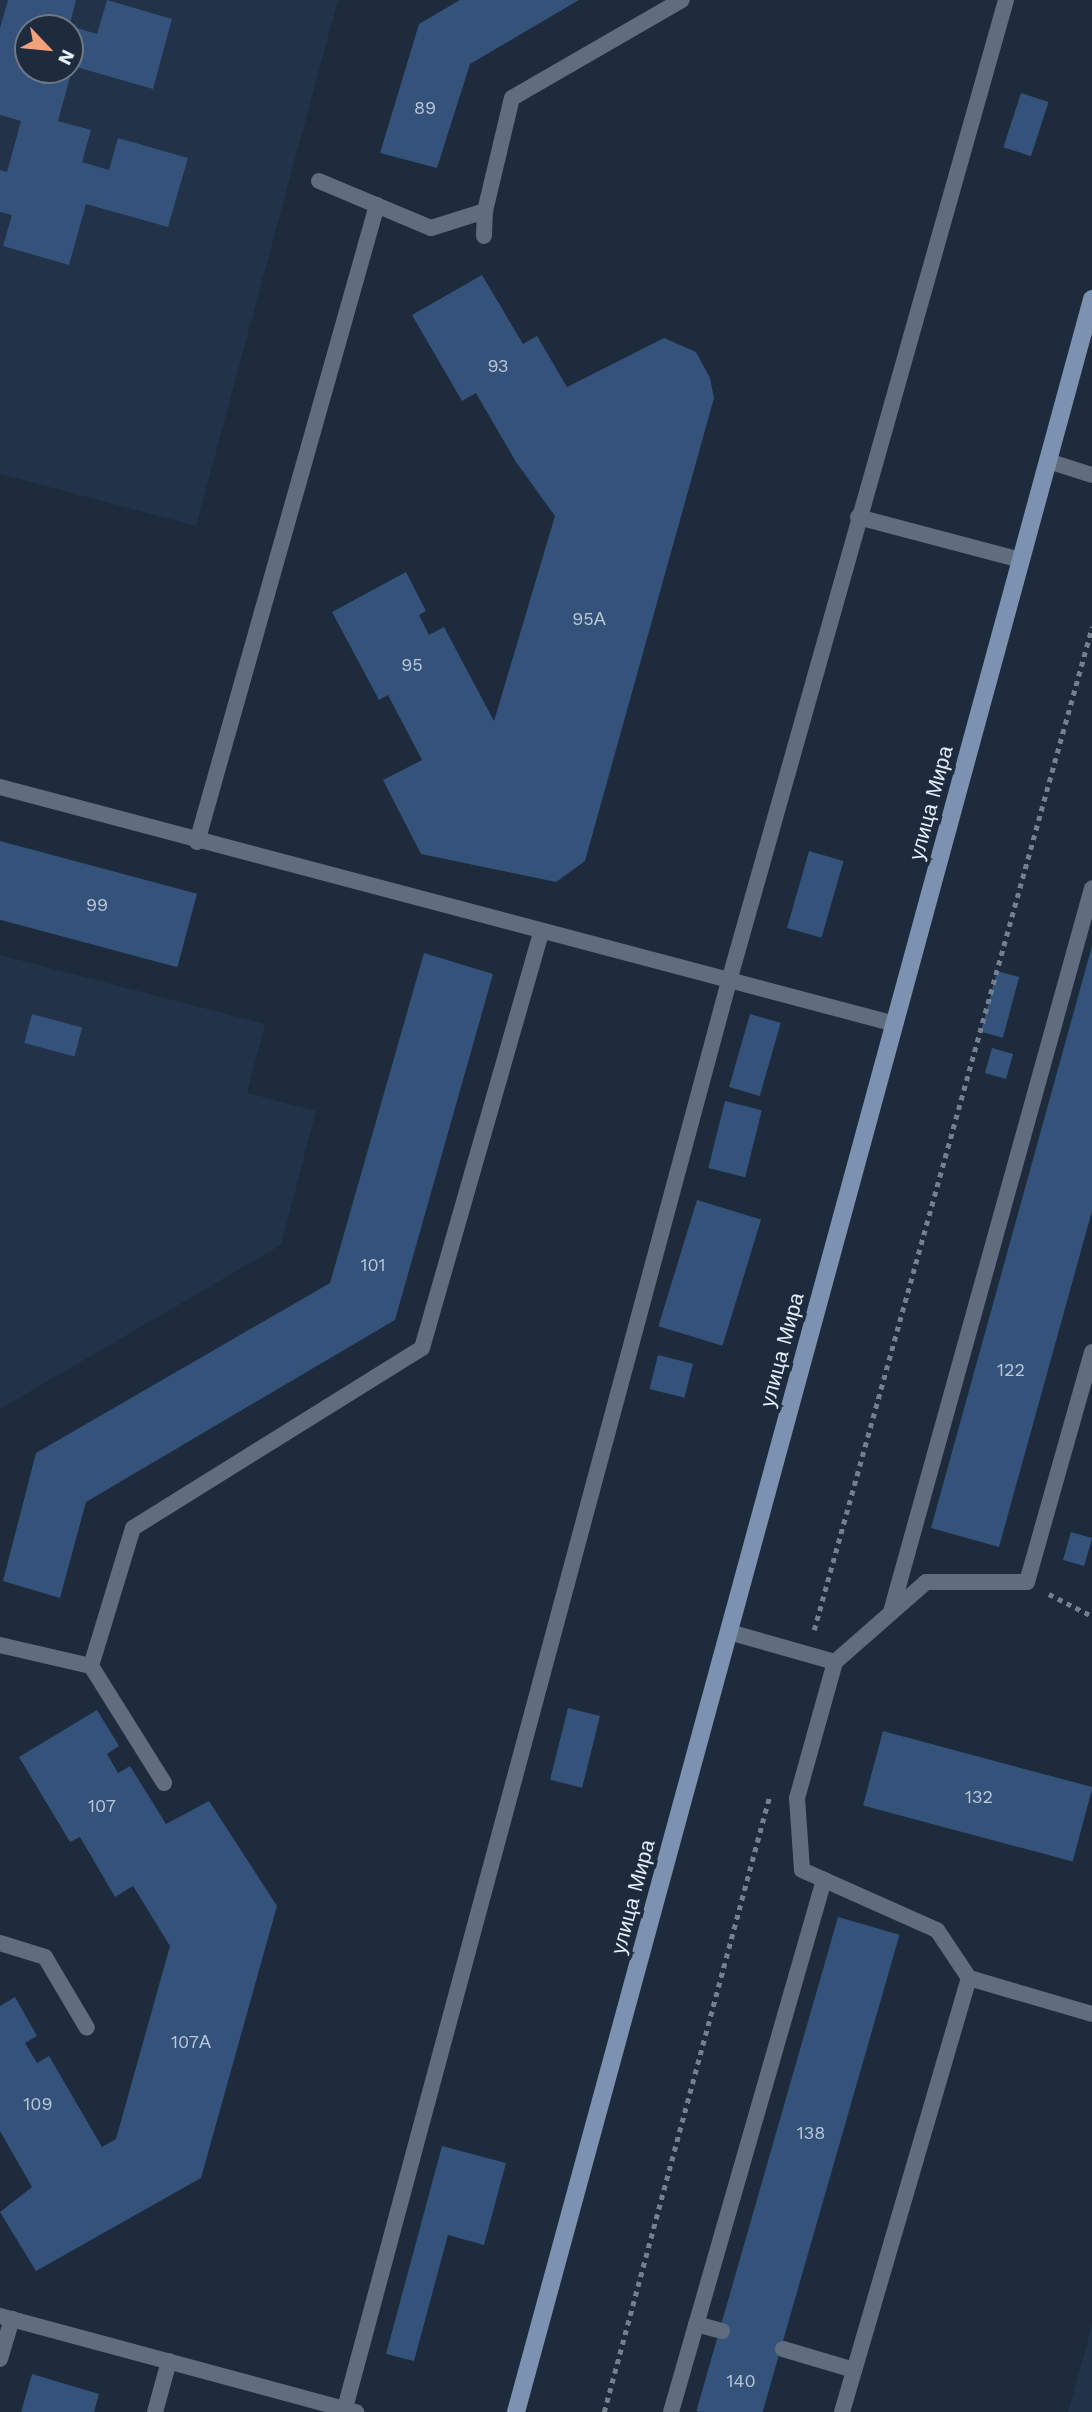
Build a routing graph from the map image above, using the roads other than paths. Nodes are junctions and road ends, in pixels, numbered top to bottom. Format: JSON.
{"nodes":[{"id":1,"x":682,"y":0,"type":"edge"},
{"id":2,"x":1006,"y":0,"type":"edge"},
{"id":3,"x":319,"y":181,"type":"dead end"},
{"id":4,"x":377,"y":205,"type":"junction"},
{"id":5,"x":485,"y":211,"type":"junction"},
{"id":6,"x":484,"y":236,"type":"dead end"},
{"id":7,"x":1092,"y":299,"type":"edge"},
{"id":8,"x":1048,"y":461,"type":"junction"},
{"id":9,"x":1092,"y":475,"type":"edge"},
{"id":10,"x":859,"y":517,"type":"junction"},
{"id":11,"x":1021,"y":560,"type":"junction"},
{"id":12,"x":0,"y":787,"type":"edge"},
{"id":13,"x":198,"y":842,"type":"junction"},
{"id":14,"x":1092,"y":888,"type":"edge"},
{"id":15,"x":541,"y":932,"type":"junction"},
{"id":16,"x":729,"y":981,"type":"junction"},
{"id":17,"x":895,"y":1024,"type":"junction"},
{"id":18,"x":1092,"y":1352,"type":"edge"},
{"id":19,"x":891,"y":1612,"type":"junction"},
{"id":20,"x":729,"y":1632,"type":"junction"},
{"id":21,"x":0,"y":1645,"type":"edge"},
{"id":22,"x":835,"y":1661,"type":"junction"},
{"id":23,"x":92,"y":1666,"type":"junction"},
{"id":24,"x":164,"y":1783,"type":"dead end"},
{"id":25,"x":824,"y":1880,"type":"junction"},
{"id":26,"x":0,"y":1944,"type":"edge"},
{"id":27,"x":969,"y":1978,"type":"junction"},
{"id":28,"x":1092,"y":2014,"type":"edge"},
{"id":29,"x":87,"y":2028,"type":"dead end"},
{"id":30,"x":6,"y":2318,"type":"edge"},
{"id":31,"x":696,"y":2324,"type":"junction"},
{"id":32,"x":722,"y":2331,"type":"dead end"},
{"id":33,"x":783,"y":2349,"type":"dead end"},
{"id":34,"x":0,"y":2359,"type":"edge"},
{"id":35,"x":169,"y":2361,"type":"junction"},
{"id":36,"x":854,"y":2370,"type":"junction"},
{"id":37,"x":348,"y":2411,"type":"edge"},
{"id":38,"x":155,"y":2412,"type":"edge"},
{"id":39,"x":516,"y":2412,"type":"edge"},
{"id":40,"x":671,"y":2412,"type":"edge"},
{"id":41,"x":842,"y":2412,"type":"edge"}],
"edges":[{"from":1,"to":5,"type":"lane"},
{"from":2,"to":10,"type":"lane"},
{"from":3,"to":4,"type":"lane"},
{"from":4,"to":5,"type":"lane"},
{"from":4,"to":13,"type":"lane"},
{"from":5,"to":6,"type":"lane"},
{"from":7,"to":8,"type":"main road","name":"улица Мира"},
{"from":8,"to":9,"type":"lane"},
{"from":8,"to":11,"type":"main road","name":"улица Мира"},
{"from":10,"to":11,"type":"lane"},
{"from":10,"to":16,"type":"lane"},
{"from":11,"to":17,"type":"main road","name":"улица Мира"},
{"from":12,"to":13,"type":"lane"},
{"from":13,"to":15,"type":"lane"},
{"from":14,"to":19,"type":"lane"},
{"from":15,"to":16,"type":"lane"},
{"from":15,"to":23,"type":"lane"},
{"from":16,"to":17,"type":"lane"},
{"from":16,"to":37,"type":"lane"},
{"from":17,"to":20,"type":"main road","name":"улица Мира"},
{"from":18,"to":19,"type":"lane"},
{"from":19,"to":22,"type":"lane"},
{"from":20,"to":22,"type":"lane"},
{"from":20,"to":39,"type":"main road","name":"улица Мира"},
{"from":21,"to":23,"type":"lane"},
{"from":22,"to":25,"type":"lane"},
{"from":23,"to":24,"type":"lane"},
{"from":25,"to":27,"type":"lane"},
{"from":25,"to":31,"type":"lane"},
{"from":26,"to":29,"type":"lane"},
{"from":27,"to":28,"type":"lane"},
{"from":27,"to":36,"type":"lane"},
{"from":30,"to":34,"type":"lane"},
{"from":30,"to":35,"type":"lane"},
{"from":31,"to":32,"type":"lane"},
{"from":31,"to":40,"type":"lane"},
{"from":33,"to":36,"type":"lane"},
{"from":35,"to":37,"type":"lane"},
{"from":35,"to":38,"type":"lane"},
{"from":36,"to":41,"type":"lane"}]}
